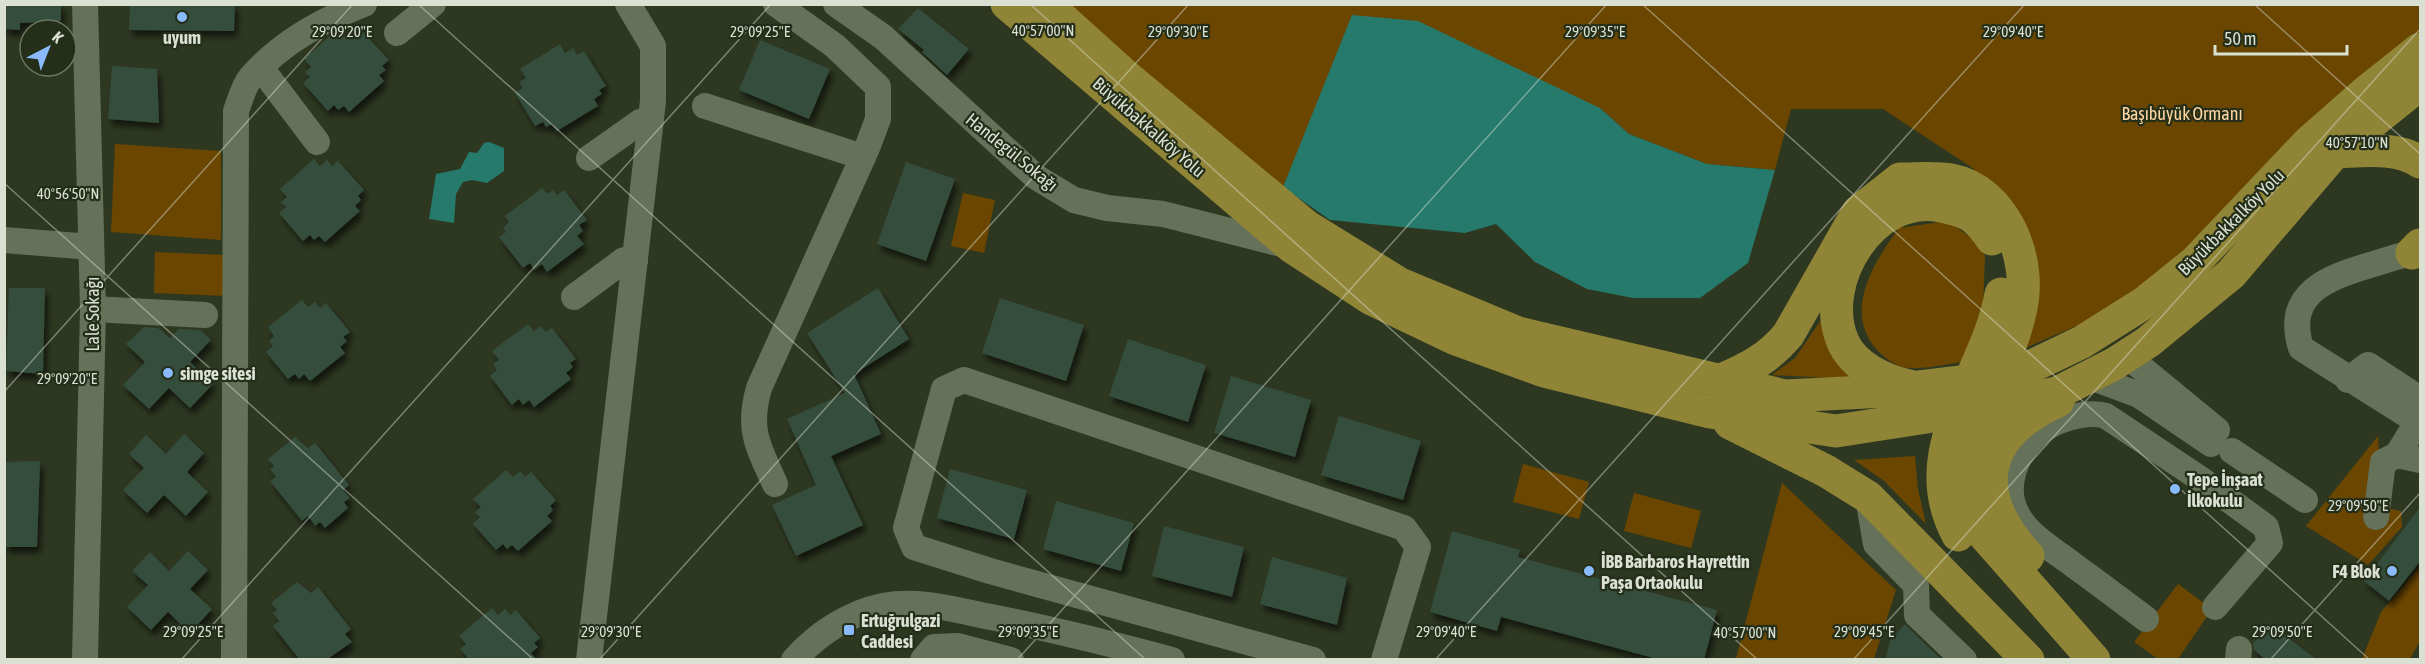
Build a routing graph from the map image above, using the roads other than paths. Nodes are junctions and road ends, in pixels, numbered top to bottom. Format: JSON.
{"nodes":[{"id":1,"x":85,"y":4,"type":"edge"},
{"id":2,"x":364,"y":4,"type":"edge"},
{"id":3,"x":433,"y":4,"type":"edge"},
{"id":4,"x":628,"y":4,"type":"edge"},
{"id":5,"x":776,"y":4,"type":"edge"},
{"id":6,"x":836,"y":4,"type":"edge"},
{"id":7,"x":1007,"y":4,"type":"edge"},
{"id":8,"x":1046,"y":4,"type":"edge"},
{"id":9,"x":397,"y":33,"type":"dead end"},
{"id":10,"x":2421,"y":49,"type":"edge"},
{"id":11,"x":261,"y":68,"type":"junction"},
{"id":12,"x":2421,"y":84,"type":"edge"},
{"id":13,"x":705,"y":106,"type":"dead end"},
{"id":14,"x":651,"y":120,"type":"junction"},
{"id":15,"x":316,"y":142,"type":"dead end"},
{"id":16,"x":2335,"y":152,"type":"junction"},
{"id":17,"x":863,"y":157,"type":"junction"},
{"id":18,"x":589,"y":158,"type":"dead end"},
{"id":19,"x":2421,"y":162,"type":"edge"},
{"id":20,"x":1326,"y":239,"type":"junction"},
{"id":21,"x":4,"y":240,"type":"edge"},
{"id":22,"x":91,"y":247,"type":"junction"},
{"id":23,"x":1292,"y":247,"type":"junction"},
{"id":24,"x":2418,"y":250,"type":"edge"},
{"id":25,"x":635,"y":260,"type":"junction"},
{"id":26,"x":574,"y":297,"type":"dead end"},
{"id":27,"x":93,"y":309,"type":"junction"},
{"id":28,"x":205,"y":315,"type":"dead end"},
{"id":29,"x":2112,"y":366,"type":"junction"},
{"id":30,"x":1719,"y":381,"type":"junction"},
{"id":31,"x":1919,"y":402,"type":"junction"},
{"id":32,"x":1710,"y":412,"type":"junction"},
{"id":33,"x":2420,"y":414,"type":"edge"},
{"id":34,"x":2220,"y":445,"type":"junction"},
{"id":35,"x":2409,"y":457,"type":"edge"},
{"id":36,"x":2199,"y":478,"type":"junction"},
{"id":37,"x":775,"y":483,"type":"dead end"},
{"id":38,"x":1868,"y":497,"type":"junction"},
{"id":39,"x":2305,"y":500,"type":"dead end"},
{"id":40,"x":2376,"y":517,"type":"dead end"},
{"id":41,"x":2215,"y":607,"type":"dead end"},
{"id":42,"x":986,"y":616,"type":"junction"},
{"id":43,"x":2146,"y":619,"type":"dead end"},
{"id":44,"x":1243,"y":650,"type":"edge"},
{"id":45,"x":974,"y":651,"type":"junction"},
{"id":46,"x":85,"y":660,"type":"edge"},
{"id":47,"x":234,"y":660,"type":"edge"},
{"id":48,"x":589,"y":660,"type":"edge"},
{"id":49,"x":794,"y":660,"type":"edge"},
{"id":50,"x":923,"y":660,"type":"edge"},
{"id":51,"x":1011,"y":660,"type":"edge"},
{"id":52,"x":1172,"y":660,"type":"edge"},
{"id":53,"x":1313,"y":660,"type":"edge"},
{"id":54,"x":1384,"y":660,"type":"edge"},
{"id":55,"x":1964,"y":660,"type":"edge"},
{"id":56,"x":2028,"y":660,"type":"edge"},
{"id":57,"x":2066,"y":660,"type":"edge"},
{"id":58,"x":2094,"y":660,"type":"edge"},
{"id":59,"x":2118,"y":660,"type":"edge"}],
"edges":[{"from":1,"to":22,"type":"street","name":"Lale Sokağı"},
{"from":2,"to":11,"type":"street"},
{"from":3,"to":9,"type":"street"},
{"from":4,"to":14,"type":"street"},
{"from":5,"to":17,"type":"street"},
{"from":6,"to":23,"type":"street","name":"Handegül Sokağı"},
{"from":7,"to":23,"type":"highway","name":"Büyükbakkalköy Yolu"},
{"from":8,"to":20,"type":"highway","name":"Büyükbakkalköy Yolu"},
{"from":10,"to":31,"type":"highway","name":"Büyükbakkalköy Yolu"},
{"from":11,"to":15,"type":"street"},
{"from":11,"to":47,"type":"street"},
{"from":12,"to":16,"type":"highway","name":"Büyükbakkalköy Yolu"},
{"from":13,"to":17,"type":"street"},
{"from":14,"to":18,"type":"street"},
{"from":14,"to":25,"type":"street"},
{"from":16,"to":19,"type":"highway"},
{"from":16,"to":29,"type":"highway","name":"Büyükbakkalköy Yolu"},
{"from":17,"to":37,"type":"street"},
{"from":20,"to":23,"type":"highway"},
{"from":20,"to":30,"type":"highway","name":"Büyükbakkalköy Yolu"},
{"from":21,"to":22,"type":"street"},
{"from":22,"to":27,"type":"street","name":"Lale Sokağı"},
{"from":23,"to":32,"type":"highway","name":"Büyükbakkalköy Yolu"},
{"from":24,"to":33,"type":"street"},
{"from":25,"to":26,"type":"street"},
{"from":25,"to":48,"type":"street"},
{"from":27,"to":28,"type":"street"},
{"from":27,"to":46,"type":"street","name":"Lale Sokağı"},
{"from":29,"to":31,"type":"highway","name":"Büyükbakkalköy Yolu"},
{"from":29,"to":34,"type":"street"},
{"from":29,"to":34,"type":"street"},
{"from":29,"to":59,"type":"highway"},
{"from":30,"to":31,"type":"highway","name":"Büyükbakkalköy Yolu"},
{"from":30,"to":58,"type":"highway"},
{"from":31,"to":32,"type":"highway"},
{"from":31,"to":57,"type":"highway"},
{"from":32,"to":38,"type":"highway"},
{"from":33,"to":35,"type":"street"},
{"from":34,"to":36,"type":"street"},
{"from":34,"to":39,"type":"street"},
{"from":35,"to":40,"type":"street"},
{"from":36,"to":41,"type":"street"},
{"from":36,"to":43,"type":"street"},
{"from":38,"to":55,"type":"street"},
{"from":38,"to":56,"type":"highway"},
{"from":42,"to":45,"type":"street"},
{"from":42,"to":49,"type":"street"},
{"from":42,"to":52,"type":"street"},
{"from":44,"to":53,"type":"street"},
{"from":44,"to":54,"type":"street"},
{"from":45,"to":50,"type":"street"},
{"from":45,"to":51,"type":"street"}]}
